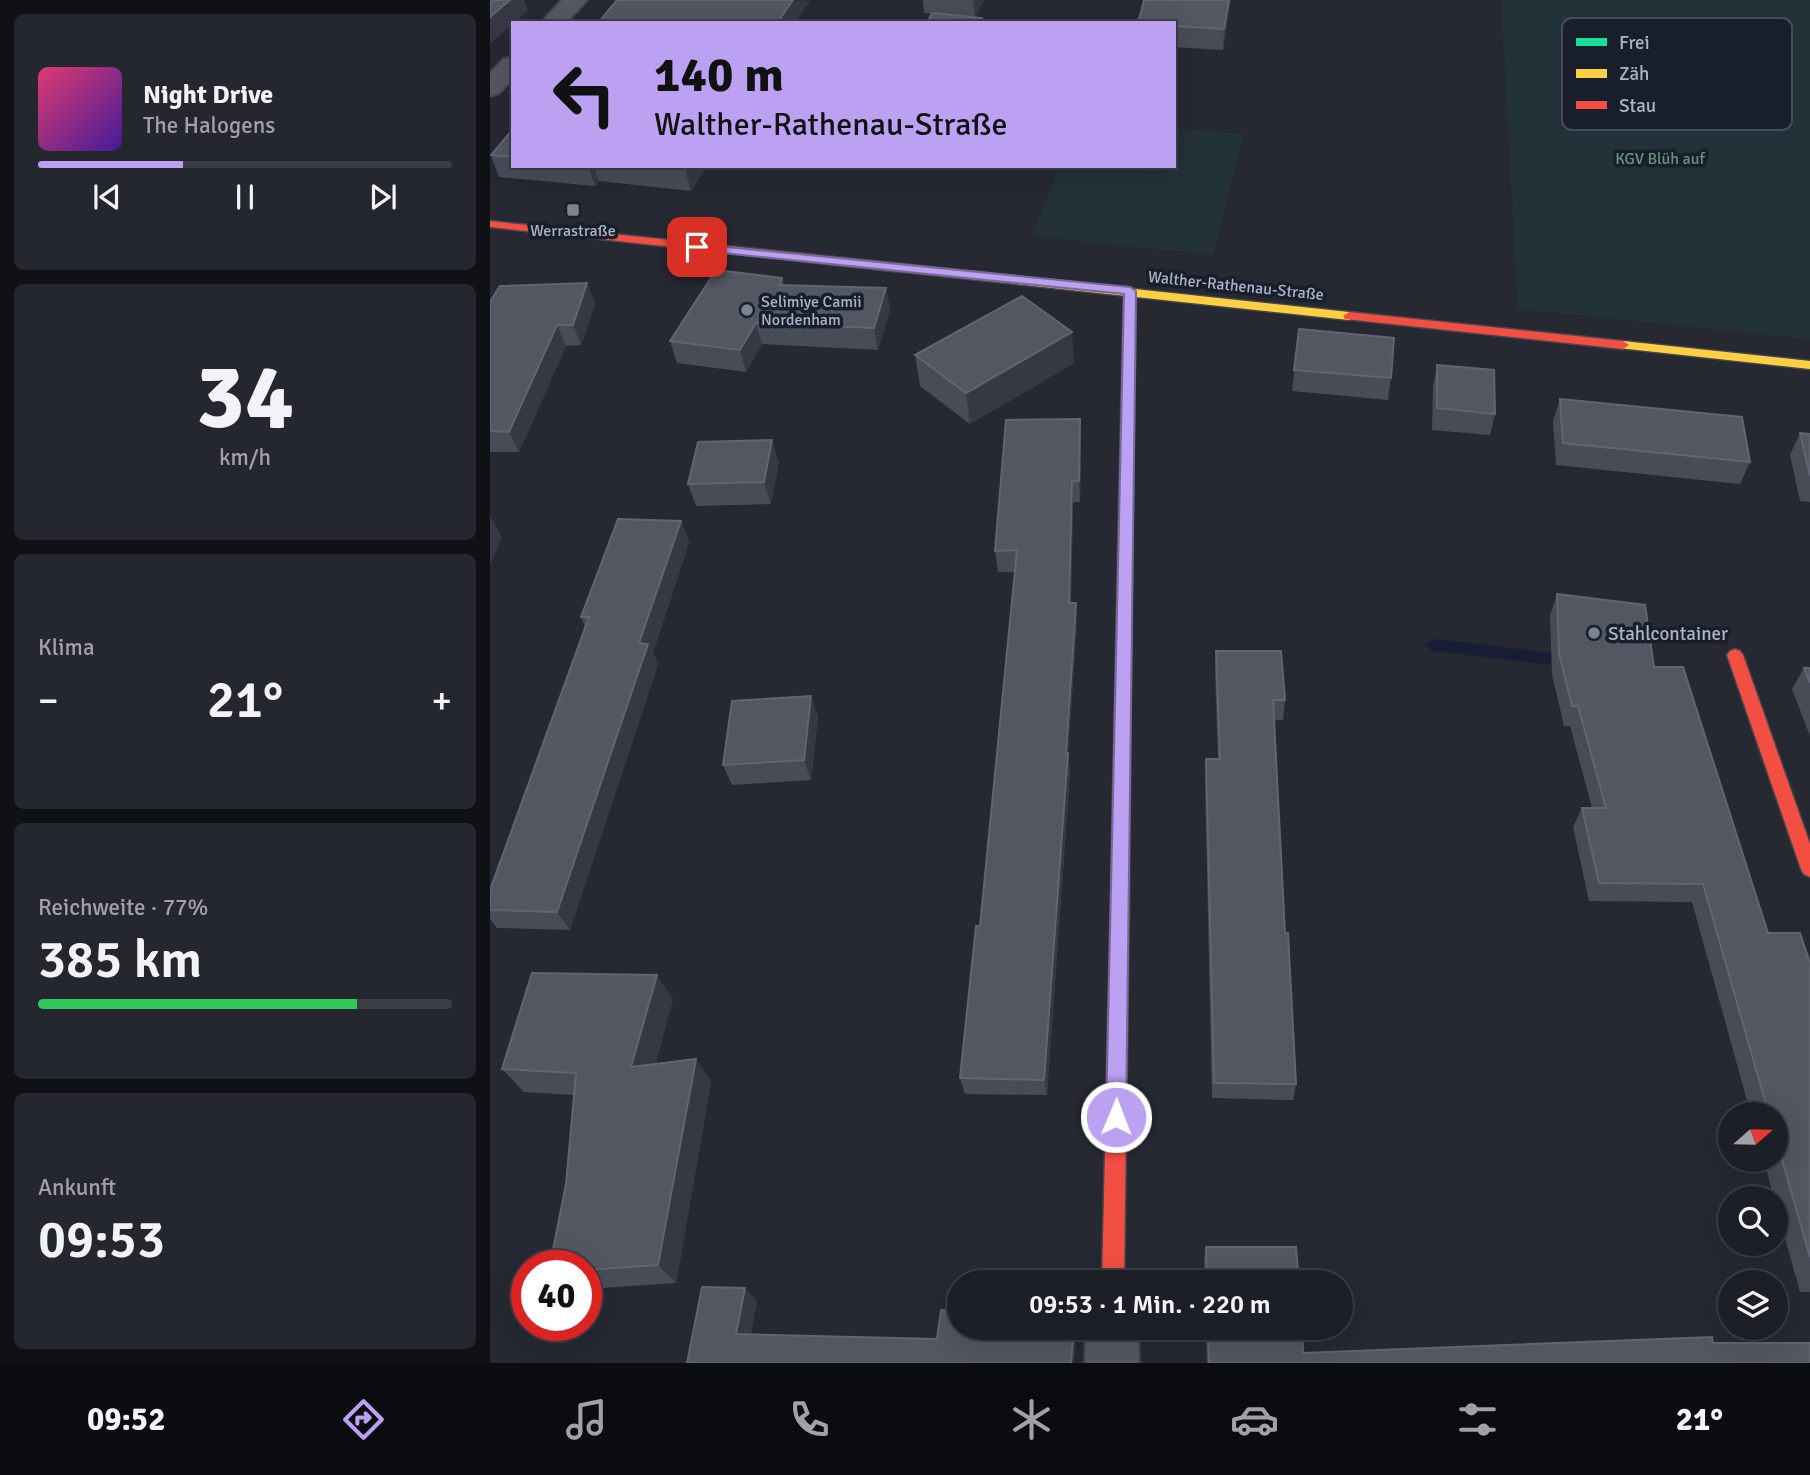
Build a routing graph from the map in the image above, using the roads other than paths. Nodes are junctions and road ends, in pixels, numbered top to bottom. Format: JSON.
{"nodes":[{"id":1,"x":575,"y":0,"type":"edge"},
{"id":2,"x":555,"y":21,"type":"edge"},
{"id":3,"x":511,"y":66,"type":"edge"},
{"id":4,"x":490,"y":88,"type":"edge"},
{"id":5,"x":490,"y":224,"type":"edge"},
{"id":6,"x":1130,"y":291,"type":"junction"},
{"id":7,"x":1810,"y":365,"type":"edge"},
{"id":8,"x":1735,"y":655,"type":"dead end"},
{"id":9,"x":1810,"y":869,"type":"edge"},
{"id":10,"x":1113,"y":1270,"type":"edge"},
{"id":11,"x":1112,"y":1340,"type":"edge"},
{"id":12,"x":1112,"y":1363,"type":"edge"}],
"edges":[{"from":1,"to":2,"type":"street"},
{"from":3,"to":4,"type":"street"},
{"from":5,"to":6,"type":"street","name":"Walther-Rathenau-Straße"},
{"from":6,"to":7,"type":"street","name":"Walther-Rathenau-Straße"},
{"from":6,"to":10,"type":"street"},
{"from":8,"to":9,"type":"street"},
{"from":11,"to":12,"type":"street"}]}
